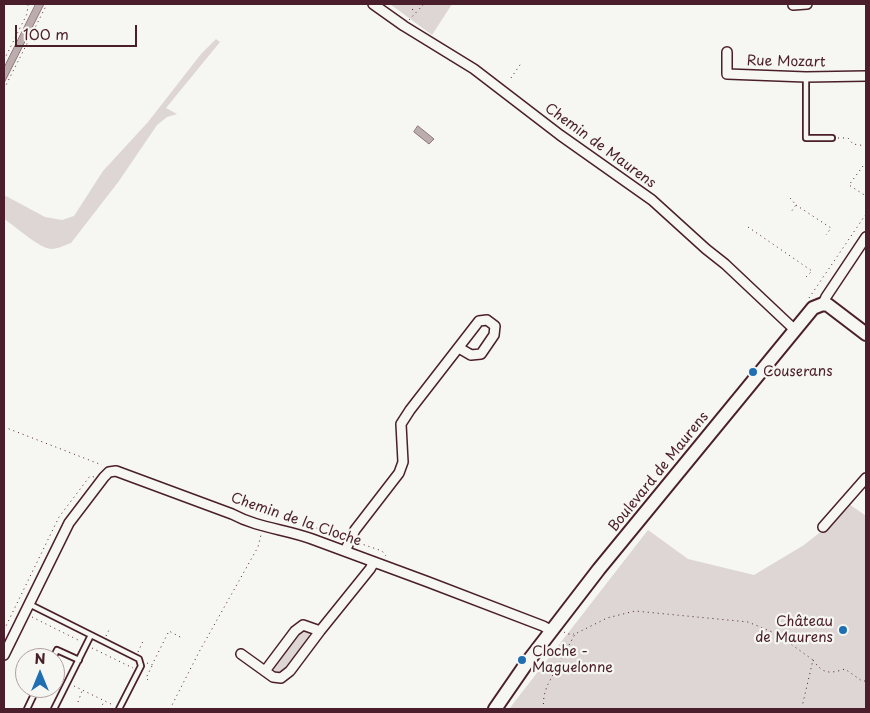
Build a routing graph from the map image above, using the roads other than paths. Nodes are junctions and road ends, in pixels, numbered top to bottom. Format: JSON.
{"nodes":[{"id":1,"x":373,"y":4,"type":"edge"},
{"id":2,"x":793,"y":4,"type":"edge"},
{"id":3,"x":807,"y":4,"type":"edge"},
{"id":4,"x":728,"y":52,"type":"dead end"},
{"id":5,"x":866,"y":76,"type":"edge"},
{"id":6,"x":806,"y":77,"type":"junction"},
{"id":7,"x":832,"y":138,"type":"road end"},
{"id":8,"x":866,"y":237,"type":"edge"},
{"id":9,"x":823,"y":304,"type":"junction"},
{"id":10,"x":795,"y":330,"type":"junction"},
{"id":11,"x":866,"y":334,"type":"edge"},
{"id":12,"x":459,"y":348,"type":"junction"},
{"id":13,"x":866,"y":478,"type":"edge"},
{"id":14,"x":823,"y":527,"type":"dead end"},
{"id":15,"x":345,"y":551,"type":"junction"},
{"id":16,"x":374,"y":562,"type":"junction"},
{"id":17,"x":29,"y":604,"type":"junction"},
{"id":18,"x":320,"y":631,"type":"junction"},
{"id":19,"x":552,"y":631,"type":"junction"},
{"id":20,"x":91,"y":635,"type":"junction"},
{"id":21,"x":65,"y":654,"type":"edge"},
{"id":22,"x":241,"y":654,"type":"dead end"},
{"id":23,"x":4,"y":655,"type":"edge"},
{"id":24,"x":78,"y":660,"type":"junction"},
{"id":25,"x":265,"y":671,"type":"junction"},
{"id":26,"x":117,"y":708,"type":"edge"},
{"id":27,"x":54,"y":709,"type":"edge"},
{"id":28,"x":494,"y":709,"type":"edge"}],
"edges":[{"from":1,"to":10,"type":"street","name":"Chemin de Maurens"},
{"from":2,"to":3,"type":"street"},
{"from":4,"to":6,"type":"street","name":"Rue Mozart"},
{"from":5,"to":6,"type":"street","name":"Rue Mozart"},
{"from":6,"to":7,"type":"lane"},
{"from":8,"to":9,"type":"street"},
{"from":9,"to":10,"type":"street","name":"Boulevard de Maurens"},
{"from":9,"to":11,"type":"street"},
{"from":10,"to":19,"type":"street","name":"Boulevard de Maurens"},
{"from":12,"to":12,"type":"street"},
{"from":12,"to":15,"type":"street"},
{"from":13,"to":14,"type":"street"},
{"from":15,"to":16,"type":"street","name":"Chemin de la Cloche"},
{"from":15,"to":17,"type":"street","name":"Chemin de la Cloche"},
{"from":16,"to":18,"type":"street"},
{"from":16,"to":19,"type":"street","name":"Chemin de la Cloche"},
{"from":17,"to":20,"type":"lane"},
{"from":17,"to":23,"type":"street"},
{"from":18,"to":25,"type":"street"},
{"from":18,"to":25,"type":"street"},
{"from":19,"to":28,"type":"street","name":"Boulevard de Maurens"},
{"from":20,"to":24,"type":"lane"},
{"from":20,"to":26,"type":"lane"},
{"from":21,"to":24,"type":"lane"},
{"from":22,"to":25,"type":"street"},
{"from":24,"to":27,"type":"lane"}]}
